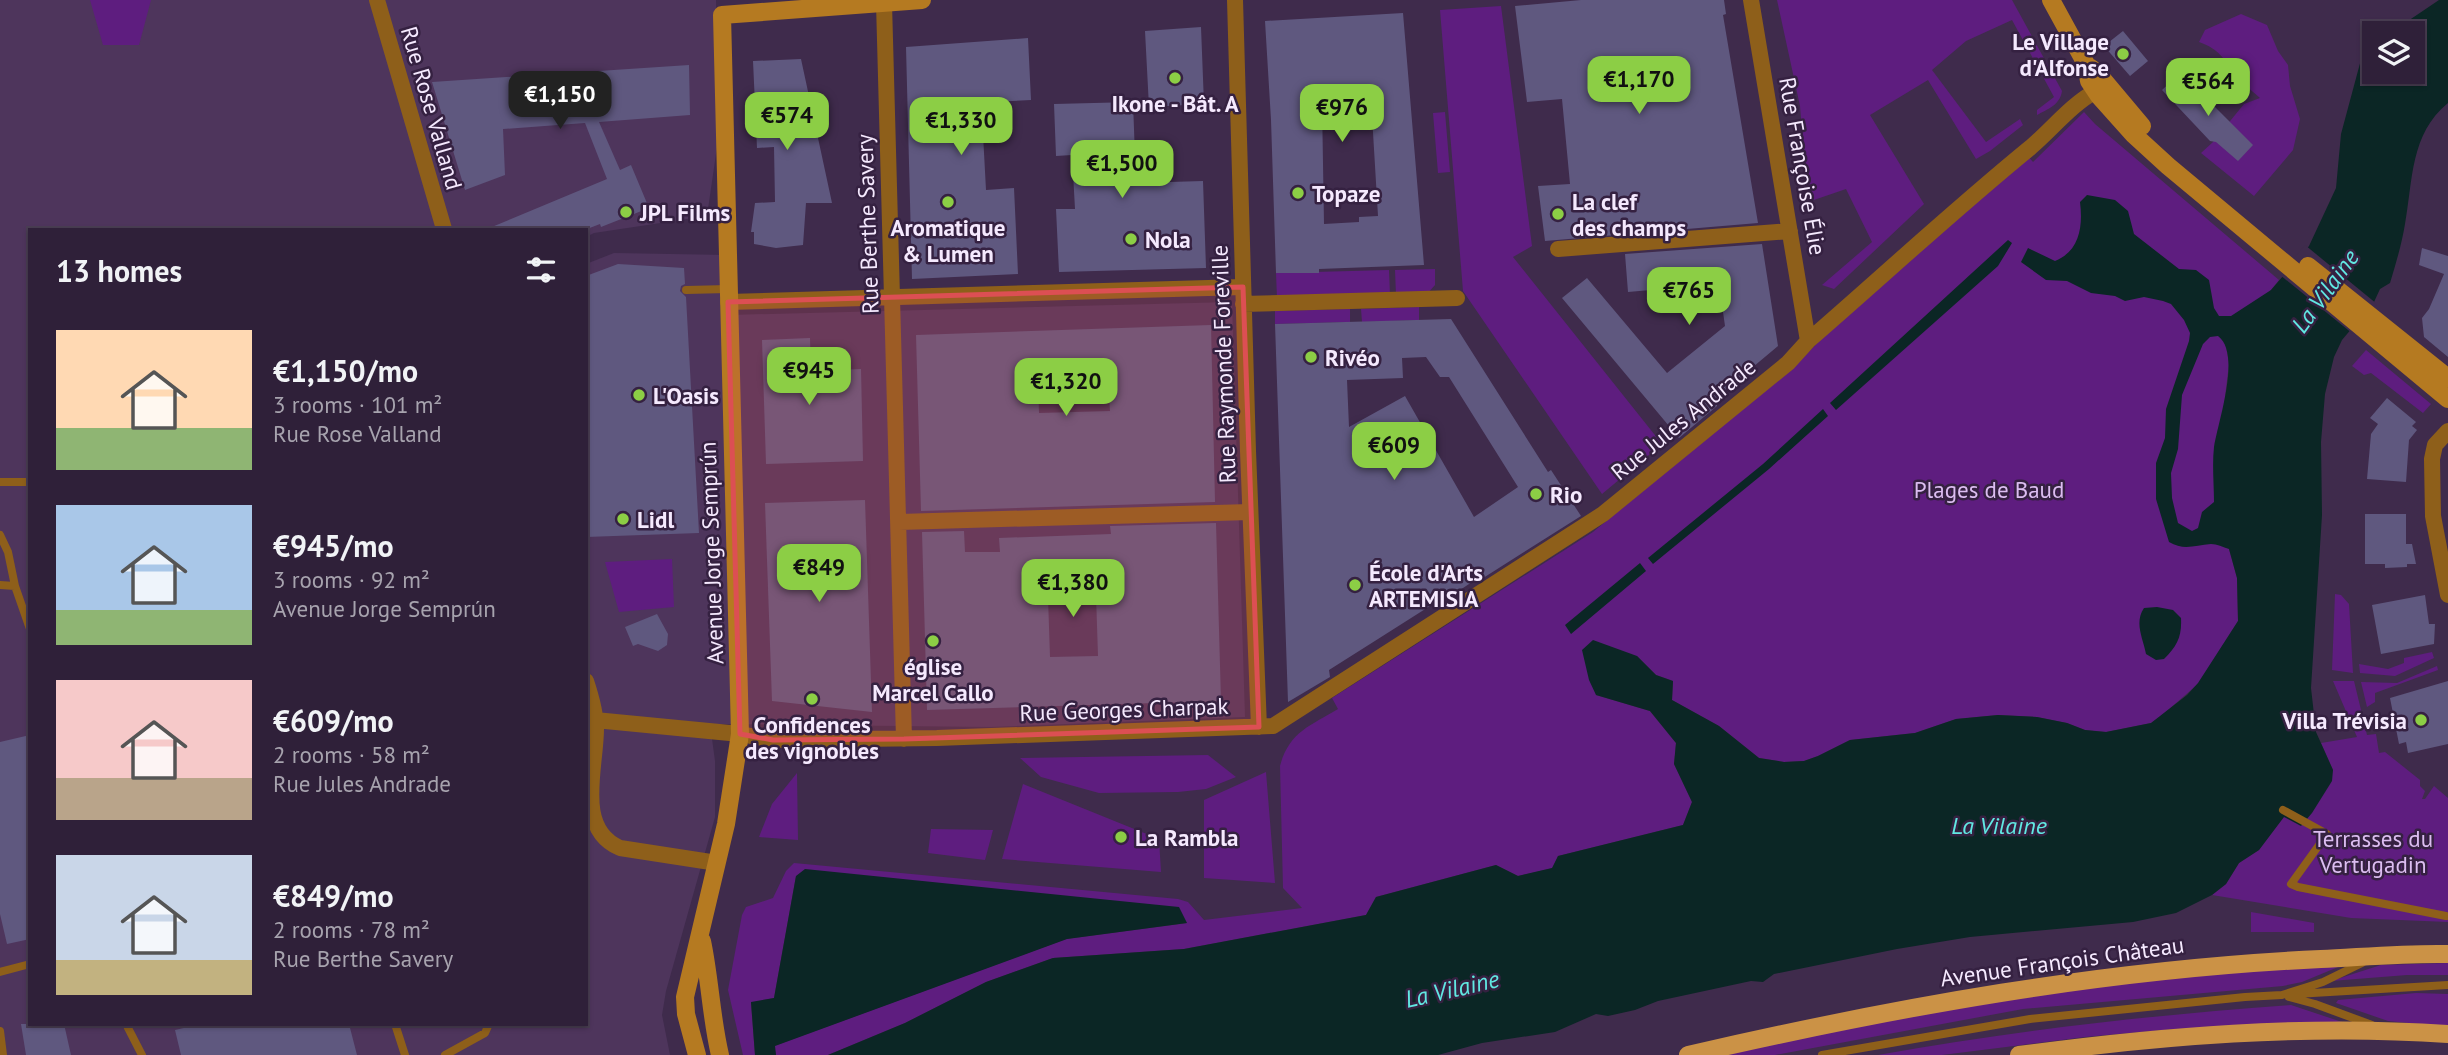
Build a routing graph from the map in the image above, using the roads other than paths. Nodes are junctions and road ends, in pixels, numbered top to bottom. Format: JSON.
{"nodes":[{"id":1,"x":377,"y":0,"type":"edge"},
{"id":2,"x":922,"y":0,"type":"edge"},
{"id":3,"x":1235,"y":0,"type":"edge"},
{"id":4,"x":1751,"y":0,"type":"edge"},
{"id":5,"x":2051,"y":0,"type":"edge"},
{"id":6,"x":884,"y":3,"type":"junction"},
{"id":7,"x":722,"y":8,"type":"edge"},
{"id":8,"x":2085,"y":64,"type":"junction"},
{"id":9,"x":2096,"y":91,"type":"junction"},
{"id":10,"x":444,"y":228,"type":"edge"},
{"id":11,"x":1790,"y":231,"type":"junction"},
{"id":12,"x":1558,"y":249,"type":"dead end"},
{"id":13,"x":2292,"y":261,"type":"junction"},
{"id":14,"x":686,"y":290,"type":"dead end"},
{"id":15,"x":728,"y":296,"type":"junction"},
{"id":16,"x":1243,"y":296,"type":"junction"},
{"id":17,"x":1457,"y":298,"type":"dead end"},
{"id":18,"x":891,"y":299,"type":"junction"},
{"id":19,"x":2370,"y":325,"type":"junction"},
{"id":20,"x":1808,"y":341,"type":"junction"},
{"id":21,"x":2448,"y":378,"type":"edge"},
{"id":22,"x":2448,"y":399,"type":"edge"},
{"id":23,"x":2448,"y":431,"type":"edge"},
{"id":24,"x":0,"y":482,"type":"edge"},
{"id":25,"x":28,"y":482,"type":"edge"},
{"id":26,"x":1251,"y":512,"type":"junction"},
{"id":27,"x":899,"y":522,"type":"junction"},
{"id":28,"x":0,"y":535,"type":"edge"},
{"id":29,"x":0,"y":584,"type":"edge"},
{"id":30,"x":15,"y":586,"type":"junction"},
{"id":31,"x":2448,"y":595,"type":"edge"},
{"id":32,"x":28,"y":625,"type":"edge"},
{"id":33,"x":588,"y":690,"type":"edge"},
{"id":34,"x":595,"y":720,"type":"junction"},
{"id":35,"x":1259,"y":727,"type":"junction"},
{"id":36,"x":740,"y":734,"type":"junction"},
{"id":37,"x":904,"y":739,"type":"junction"},
{"id":38,"x":2283,"y":810,"type":"dead end"},
{"id":39,"x":717,"y":863,"type":"junction"},
{"id":40,"x":2446,"y":916,"type":"edge"},
{"id":41,"x":701,"y":933,"type":"junction"},
{"id":42,"x":2448,"y":954,"type":"edge"},
{"id":43,"x":2381,"y":956,"type":"junction"},
{"id":44,"x":28,"y":965,"type":"edge"},
{"id":45,"x":0,"y":972,"type":"edge"},
{"id":46,"x":2448,"y":985,"type":"edge"},
{"id":47,"x":2282,"y":995,"type":"junction"},
{"id":48,"x":396,"y":1026,"type":"edge"},
{"id":49,"x":488,"y":1026,"type":"edge"},
{"id":50,"x":128,"y":1027,"type":"edge"},
{"id":51,"x":2391,"y":1030,"type":"junction"},
{"id":52,"x":0,"y":1031,"type":"edge"},
{"id":53,"x":2448,"y":1034,"type":"edge"},
{"id":54,"x":3,"y":1055,"type":"edge"},
{"id":55,"x":142,"y":1055,"type":"edge"},
{"id":56,"x":405,"y":1055,"type":"edge"},
{"id":57,"x":444,"y":1055,"type":"edge"},
{"id":58,"x":697,"y":1055,"type":"edge"},
{"id":59,"x":720,"y":1055,"type":"edge"},
{"id":60,"x":1688,"y":1055,"type":"edge"},
{"id":61,"x":1822,"y":1055,"type":"edge"},
{"id":62,"x":2019,"y":1055,"type":"edge"}],
"edges":[{"from":1,"to":10,"type":"street","name":"Rue Rose Valland"},
{"from":2,"to":6,"type":"street"},
{"from":3,"to":16,"type":"street","name":"Rue Raymonde Foreville"},
{"from":4,"to":11,"type":"street","name":"Rue Françoise Élie"},
{"from":5,"to":8,"type":"street"},
{"from":6,"to":7,"type":"street"},
{"from":6,"to":18,"type":"street","name":"Rue Berthe Savery"},
{"from":7,"to":15,"type":"street","name":"Avenue Jorge Semprún"},
{"from":8,"to":9,"type":"street"},
{"from":8,"to":13,"type":"street"},
{"from":9,"to":13,"type":"street"},
{"from":9,"to":20,"type":"street","name":"Rue Jules Andrade"},
{"from":11,"to":12,"type":"street"},
{"from":11,"to":20,"type":"street","name":"Rue Françoise Élie"},
{"from":13,"to":19,"type":"street"},
{"from":14,"to":15,"type":"lane"},
{"from":15,"to":18,"type":"street"},
{"from":15,"to":36,"type":"street","name":"Avenue Jorge Semprún"},
{"from":16,"to":17,"type":"street"},
{"from":16,"to":18,"type":"street"},
{"from":16,"to":26,"type":"street","name":"Rue Raymonde Foreville"},
{"from":18,"to":27,"type":"street","name":"Rue Berthe Savery"},
{"from":19,"to":21,"type":"street"},
{"from":19,"to":22,"type":"street"},
{"from":20,"to":35,"type":"street","name":"Rue Jules Andrade"},
{"from":23,"to":31,"type":"street"},
{"from":24,"to":25,"type":"lane"},
{"from":26,"to":27,"type":"street"},
{"from":26,"to":35,"type":"street","name":"Rue Raymonde Foreville"},
{"from":27,"to":37,"type":"street","name":"Rue Berthe Savery"},
{"from":28,"to":30,"type":"lane"},
{"from":29,"to":30,"type":"lane"},
{"from":30,"to":32,"type":"lane"},
{"from":33,"to":34,"type":"street"},
{"from":34,"to":36,"type":"street","name":"Rue Georges Charpak"},
{"from":34,"to":39,"type":"street"},
{"from":35,"to":37,"type":"street","name":"Rue Georges Charpak"},
{"from":36,"to":37,"type":"street","name":"Rue Georges Charpak"},
{"from":36,"to":39,"type":"street","name":"Avenue Jorge Semprún"},
{"from":38,"to":40,"type":"lane"},
{"from":39,"to":41,"type":"street","name":"Avenue Jorge Semprún"},
{"from":41,"to":58,"type":"street","name":"Avenue Jorge Semprún"},
{"from":41,"to":59,"type":"street","name":"Avenue Jorge Semprún"},
{"from":42,"to":43,"type":"main road","name":"Avenue François Château"},
{"from":43,"to":47,"type":"lane"},
{"from":43,"to":60,"type":"main road","name":"Avenue François Château"},
{"from":44,"to":45,"type":"lane"},
{"from":46,"to":47,"type":"lane"},
{"from":47,"to":51,"type":"lane"},
{"from":47,"to":61,"type":"lane"},
{"from":48,"to":56,"type":"lane"},
{"from":49,"to":57,"type":"lane"},
{"from":50,"to":55,"type":"lane"},
{"from":51,"to":53,"type":"main road"},
{"from":51,"to":62,"type":"main road"},
{"from":52,"to":54,"type":"lane"}]}
